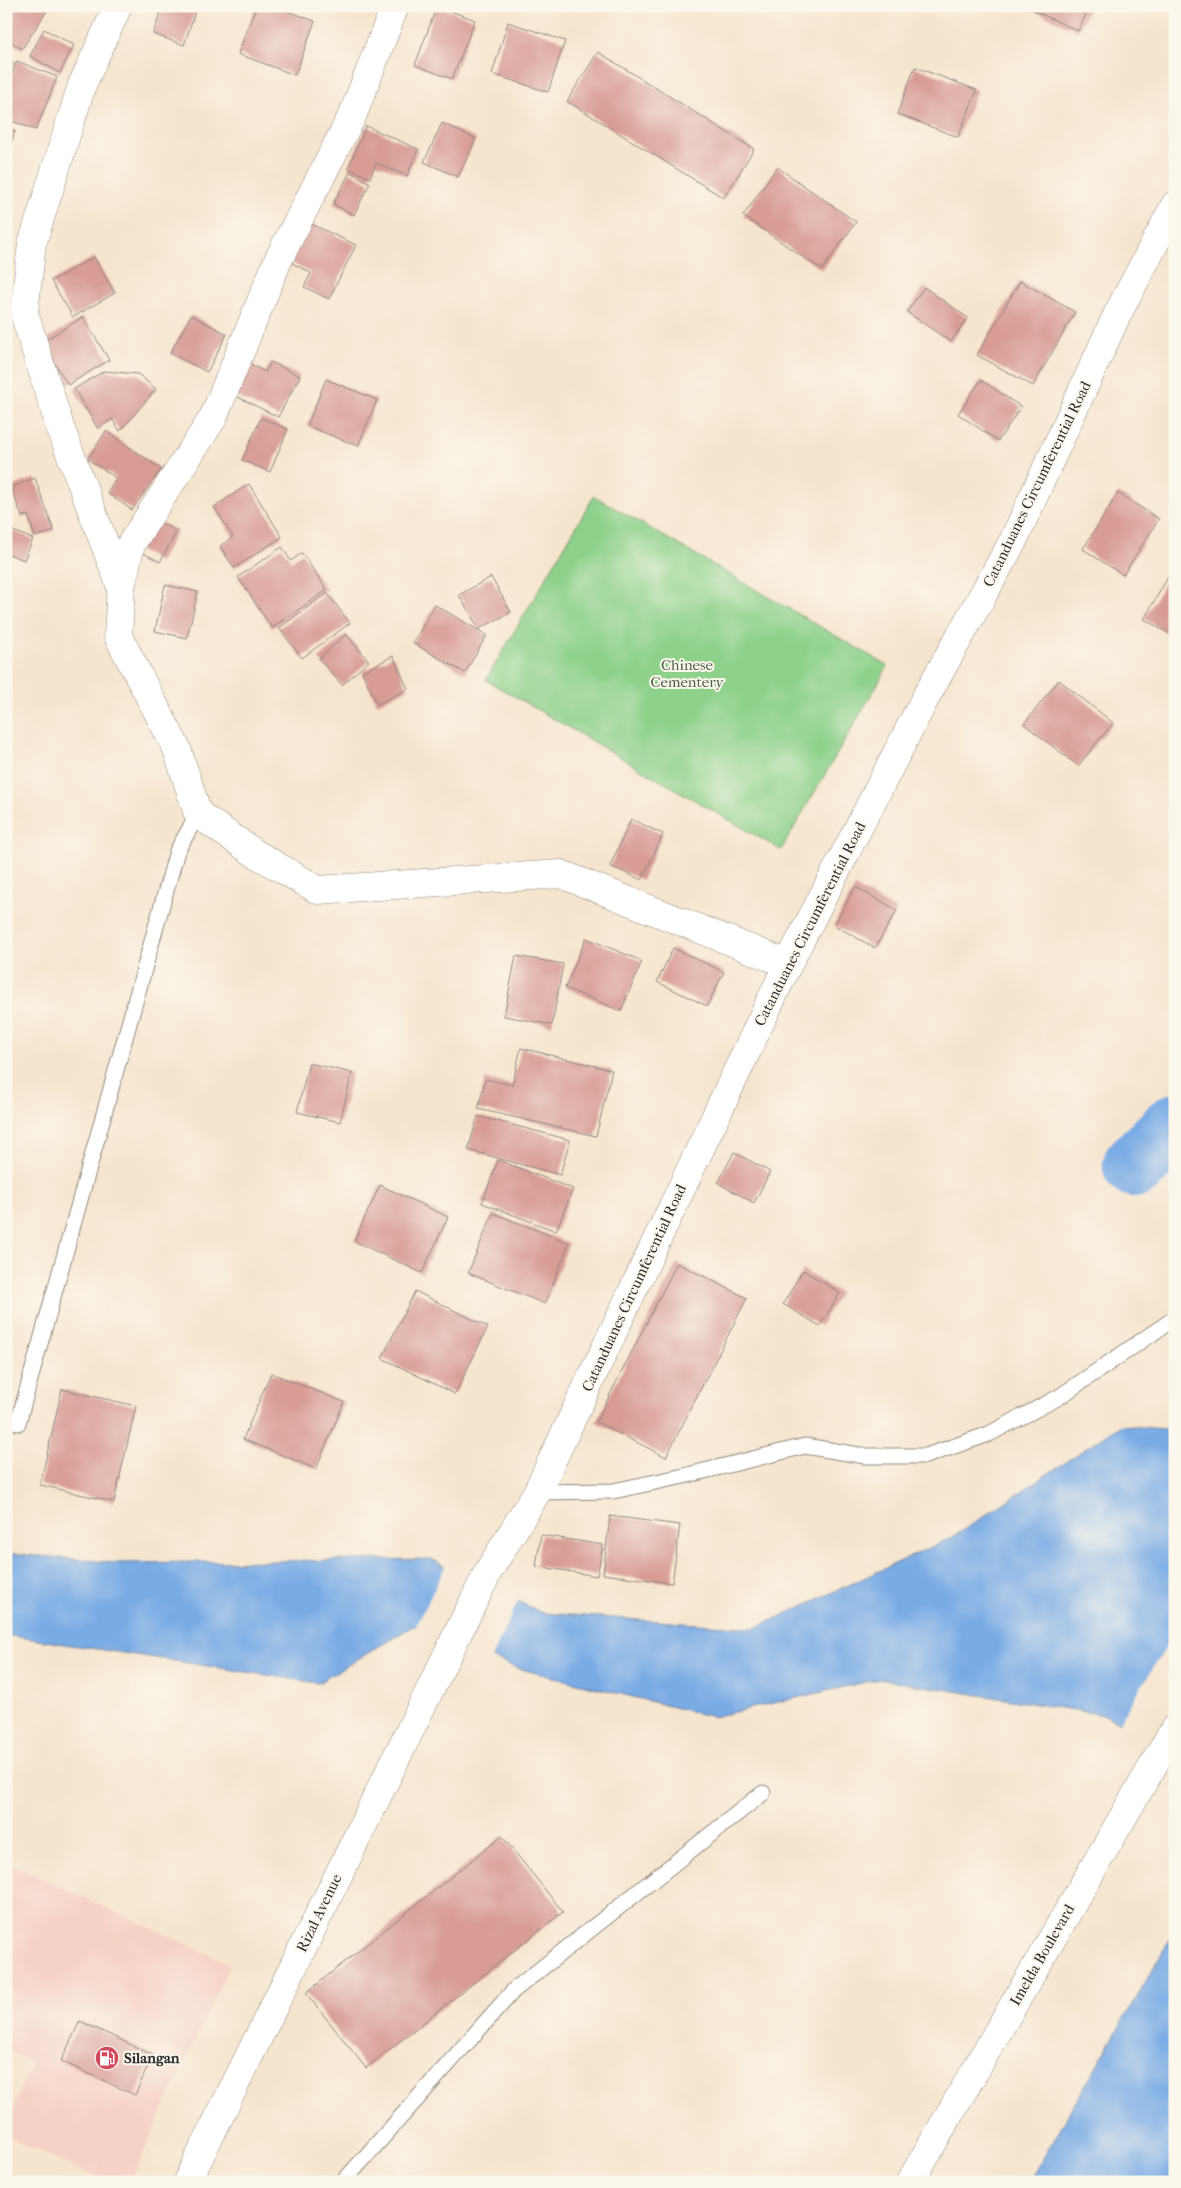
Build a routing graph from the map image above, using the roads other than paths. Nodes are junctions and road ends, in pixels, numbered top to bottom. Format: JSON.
{"nodes":[{"id":1,"x":118,"y":6,"type":"edge"},
{"id":2,"x":395,"y":6,"type":"edge"},
{"id":3,"x":1175,"y":205,"type":"edge"},
{"id":4,"x":121,"y":587,"type":"junction"},
{"id":5,"x":198,"y":814,"type":"junction"},
{"id":6,"x":788,"y":964,"type":"junction"},
{"id":7,"x":1175,"y":1318,"type":"edge"},
{"id":8,"x":18,"y":1423,"type":"dead end"},
{"id":9,"x":537,"y":1492,"type":"junction"},
{"id":10,"x":451,"y":1645,"type":"joint"},
{"id":11,"x":1175,"y":1728,"type":"edge"},
{"id":12,"x":763,"y":1793,"type":"dead end"},
{"id":13,"x":187,"y":2182,"type":"edge"},
{"id":14,"x":343,"y":2182,"type":"edge"},
{"id":15,"x":910,"y":2182,"type":"edge"}],
"edges":[{"from":1,"to":4,"type":"main road"},
{"from":2,"to":4,"type":"main road"},
{"from":3,"to":6,"type":"main road","name":"Catanduanes Circumferential Road"},
{"from":4,"to":5,"type":"main road"},
{"from":5,"to":6,"type":"main road"},
{"from":5,"to":8,"type":"lane"},
{"from":6,"to":9,"type":"main road","name":"Catanduanes Circumferential Road"},
{"from":7,"to":9,"type":"lane"},
{"from":9,"to":10,"type":"main road","name":"Catanduanes Circumferential Road"},
{"from":10,"to":13,"type":"main road","name":"Rizal Avenue"},
{"from":11,"to":15,"type":"main road","name":"Imelda Boulevard"},
{"from":12,"to":14,"type":"lane"}]}
